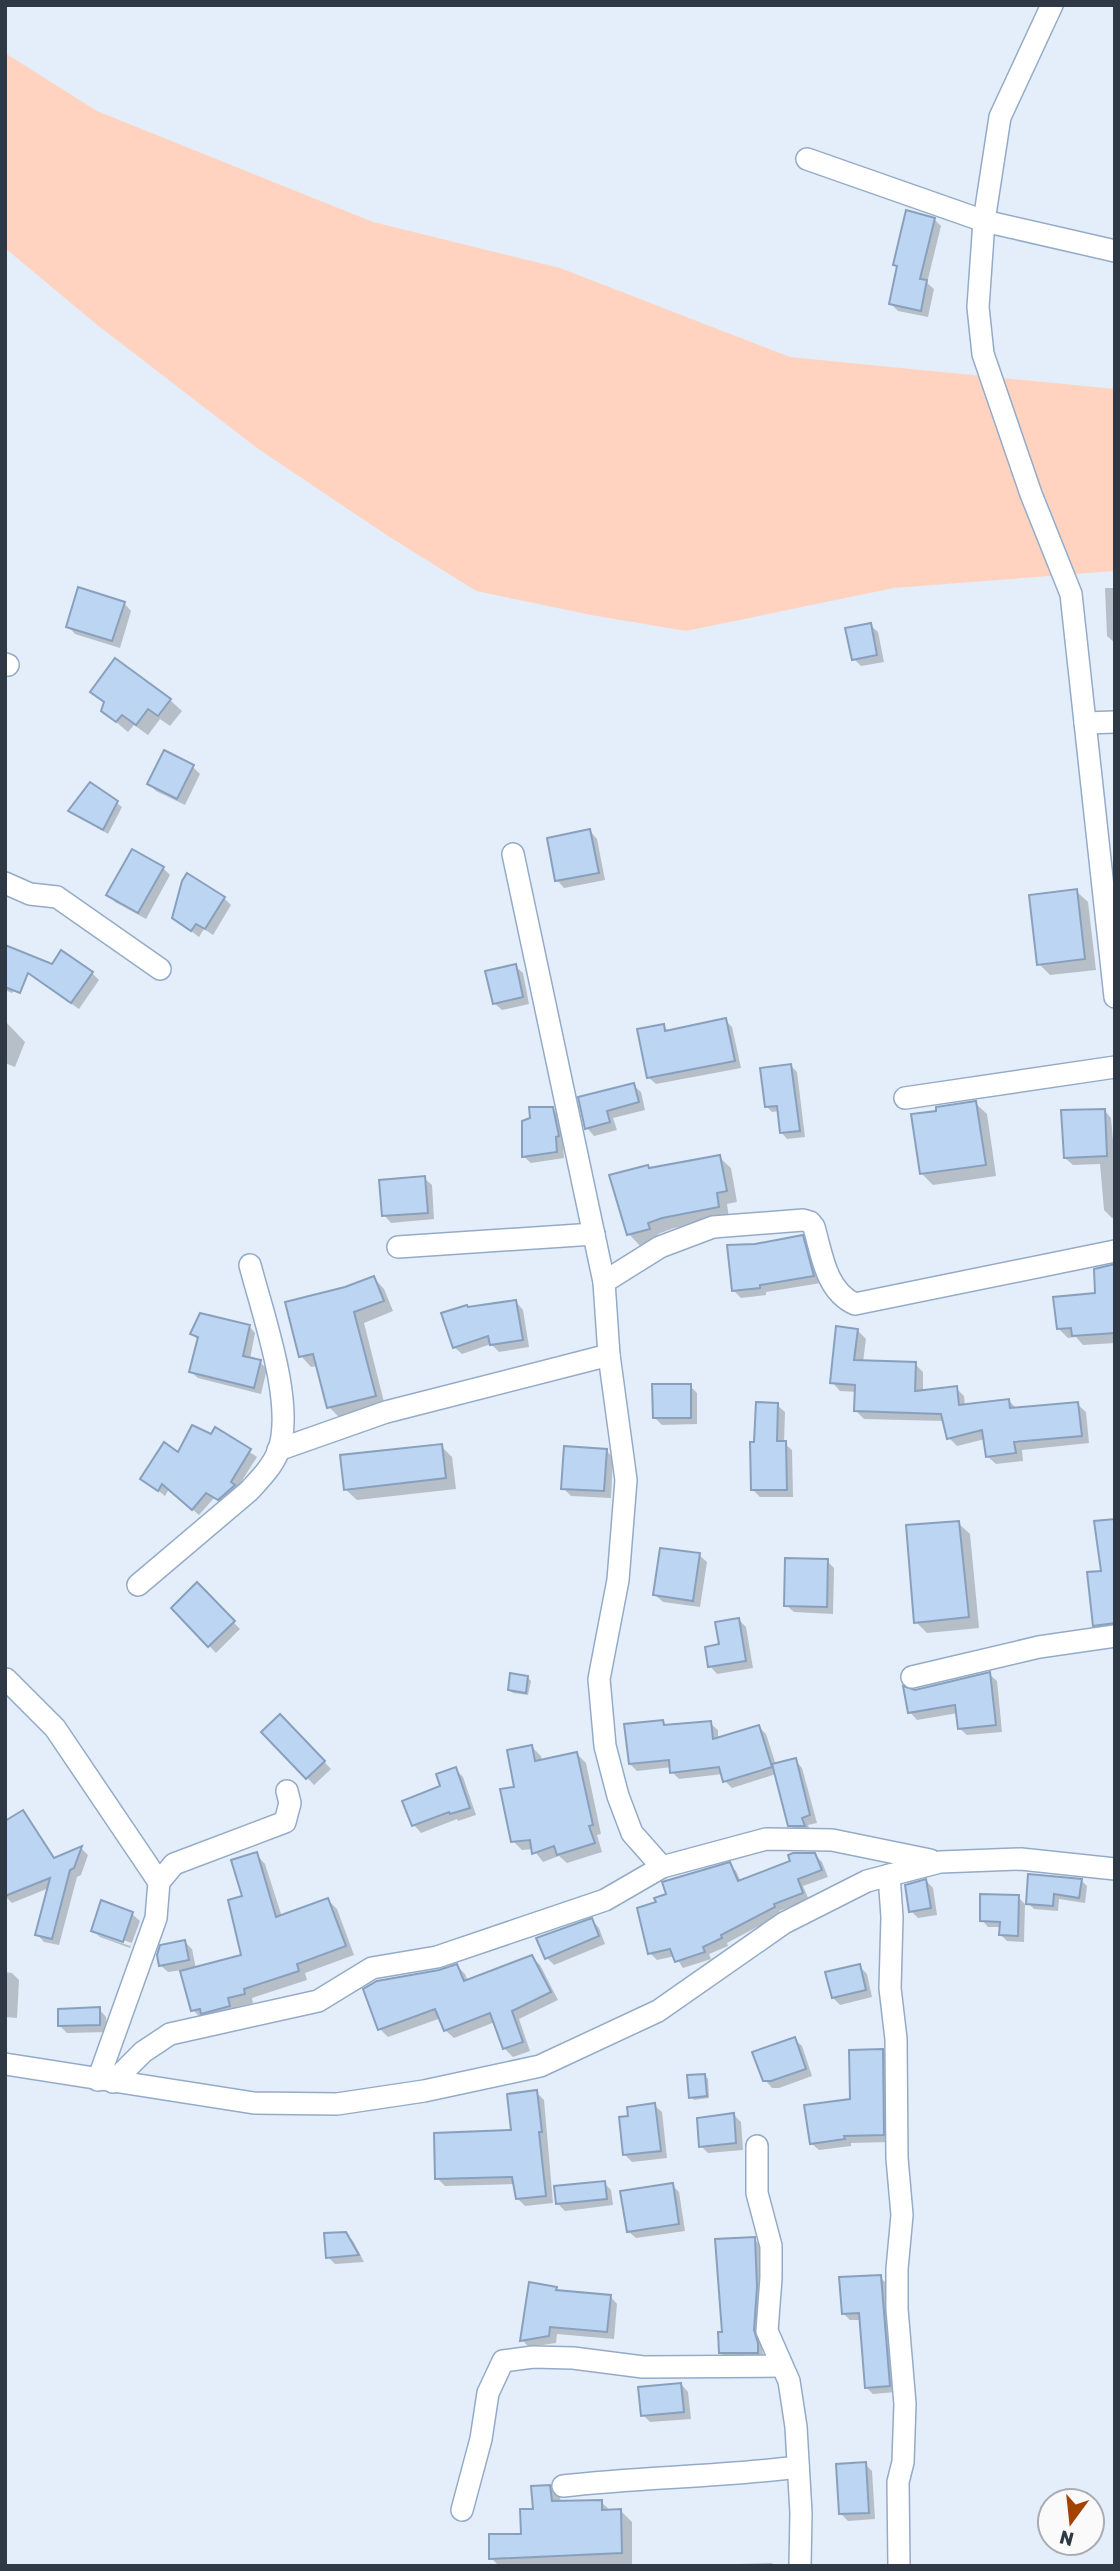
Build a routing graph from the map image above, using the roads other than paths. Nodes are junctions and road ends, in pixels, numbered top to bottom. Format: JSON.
{"nodes":[{"id":1,"x":1052,"y":5,"type":"edge"},
{"id":2,"x":807,"y":159,"type":"dead end"},
{"id":3,"x":984,"y":222,"type":"junction"},
{"id":4,"x":1115,"y":251,"type":"edge"},
{"id":5,"x":1115,"y":722,"type":"edge"},
{"id":6,"x":1084,"y":723,"type":"junction"},
{"id":7,"x":513,"y":854,"type":"dead end"},
{"id":8,"x":5,"y":883,"type":"edge"},
{"id":9,"x":1110,"y":915,"type":"edge"},
{"id":10,"x":160,"y":969,"type":"dead end"},
{"id":11,"x":1115,"y":997,"type":"edge"},
{"id":12,"x":1115,"y":1067,"type":"edge"},
{"id":13,"x":905,"y":1098,"type":"dead end"},
{"id":14,"x":593,"y":1234,"type":"junction"},
{"id":15,"x":398,"y":1247,"type":"dead end"},
{"id":16,"x":1115,"y":1251,"type":"edge"},
{"id":17,"x":250,"y":1265,"type":"dead end"},
{"id":18,"x":604,"y":1282,"type":"junction"},
{"id":19,"x":610,"y":1354,"type":"junction"},
{"id":20,"x":278,"y":1451,"type":"junction"},
{"id":21,"x":138,"y":1586,"type":"dead end"},
{"id":22,"x":1115,"y":1636,"type":"edge"},
{"id":23,"x":912,"y":1677,"type":"dead end"},
{"id":24,"x":6,"y":1679,"type":"edge"},
{"id":25,"x":286,"y":1791,"type":"dead end"},
{"id":26,"x":940,"y":1862,"type":"junction"},
{"id":27,"x":662,"y":1867,"type":"junction"},
{"id":28,"x":1115,"y":1868,"type":"edge"},
{"id":29,"x":889,"y":1875,"type":"junction"},
{"id":30,"x":159,"y":1882,"type":"junction"},
{"id":31,"x":5,"y":2064,"type":"edge"},
{"id":32,"x":106,"y":2081,"type":"junction"},
{"id":33,"x":757,"y":2146,"type":"dead end"},
{"id":34,"x":782,"y":2366,"type":"junction"},
{"id":35,"x":798,"y":2467,"type":"junction"},
{"id":36,"x":563,"y":2486,"type":"dead end"},
{"id":37,"x":462,"y":2510,"type":"dead end"},
{"id":38,"x":800,"y":2566,"type":"edge"},
{"id":39,"x":899,"y":2566,"type":"edge"}],
"edges":[{"from":1,"to":3,"type":"street"},
{"from":2,"to":3,"type":"street"},
{"from":3,"to":4,"type":"street"},
{"from":3,"to":6,"type":"street"},
{"from":5,"to":6,"type":"street"},
{"from":6,"to":9,"type":"street"},
{"from":7,"to":14,"type":"street"},
{"from":8,"to":10,"type":"street"},
{"from":9,"to":11,"type":"street"},
{"from":12,"to":13,"type":"street"},
{"from":14,"to":15,"type":"street"},
{"from":14,"to":18,"type":"street"},
{"from":16,"to":18,"type":"street"},
{"from":17,"to":20,"type":"street"},
{"from":18,"to":19,"type":"street"},
{"from":19,"to":20,"type":"street"},
{"from":19,"to":27,"type":"street"},
{"from":20,"to":21,"type":"street"},
{"from":22,"to":23,"type":"street"},
{"from":24,"to":30,"type":"street"},
{"from":25,"to":30,"type":"street"},
{"from":26,"to":27,"type":"street"},
{"from":26,"to":28,"type":"street"},
{"from":26,"to":29,"type":"street"},
{"from":27,"to":32,"type":"street"},
{"from":29,"to":32,"type":"street"},
{"from":29,"to":39,"type":"street"},
{"from":30,"to":32,"type":"street"},
{"from":31,"to":32,"type":"street"},
{"from":33,"to":34,"type":"street"},
{"from":34,"to":35,"type":"street"},
{"from":34,"to":37,"type":"street"},
{"from":35,"to":36,"type":"street"},
{"from":35,"to":38,"type":"street"}]}
